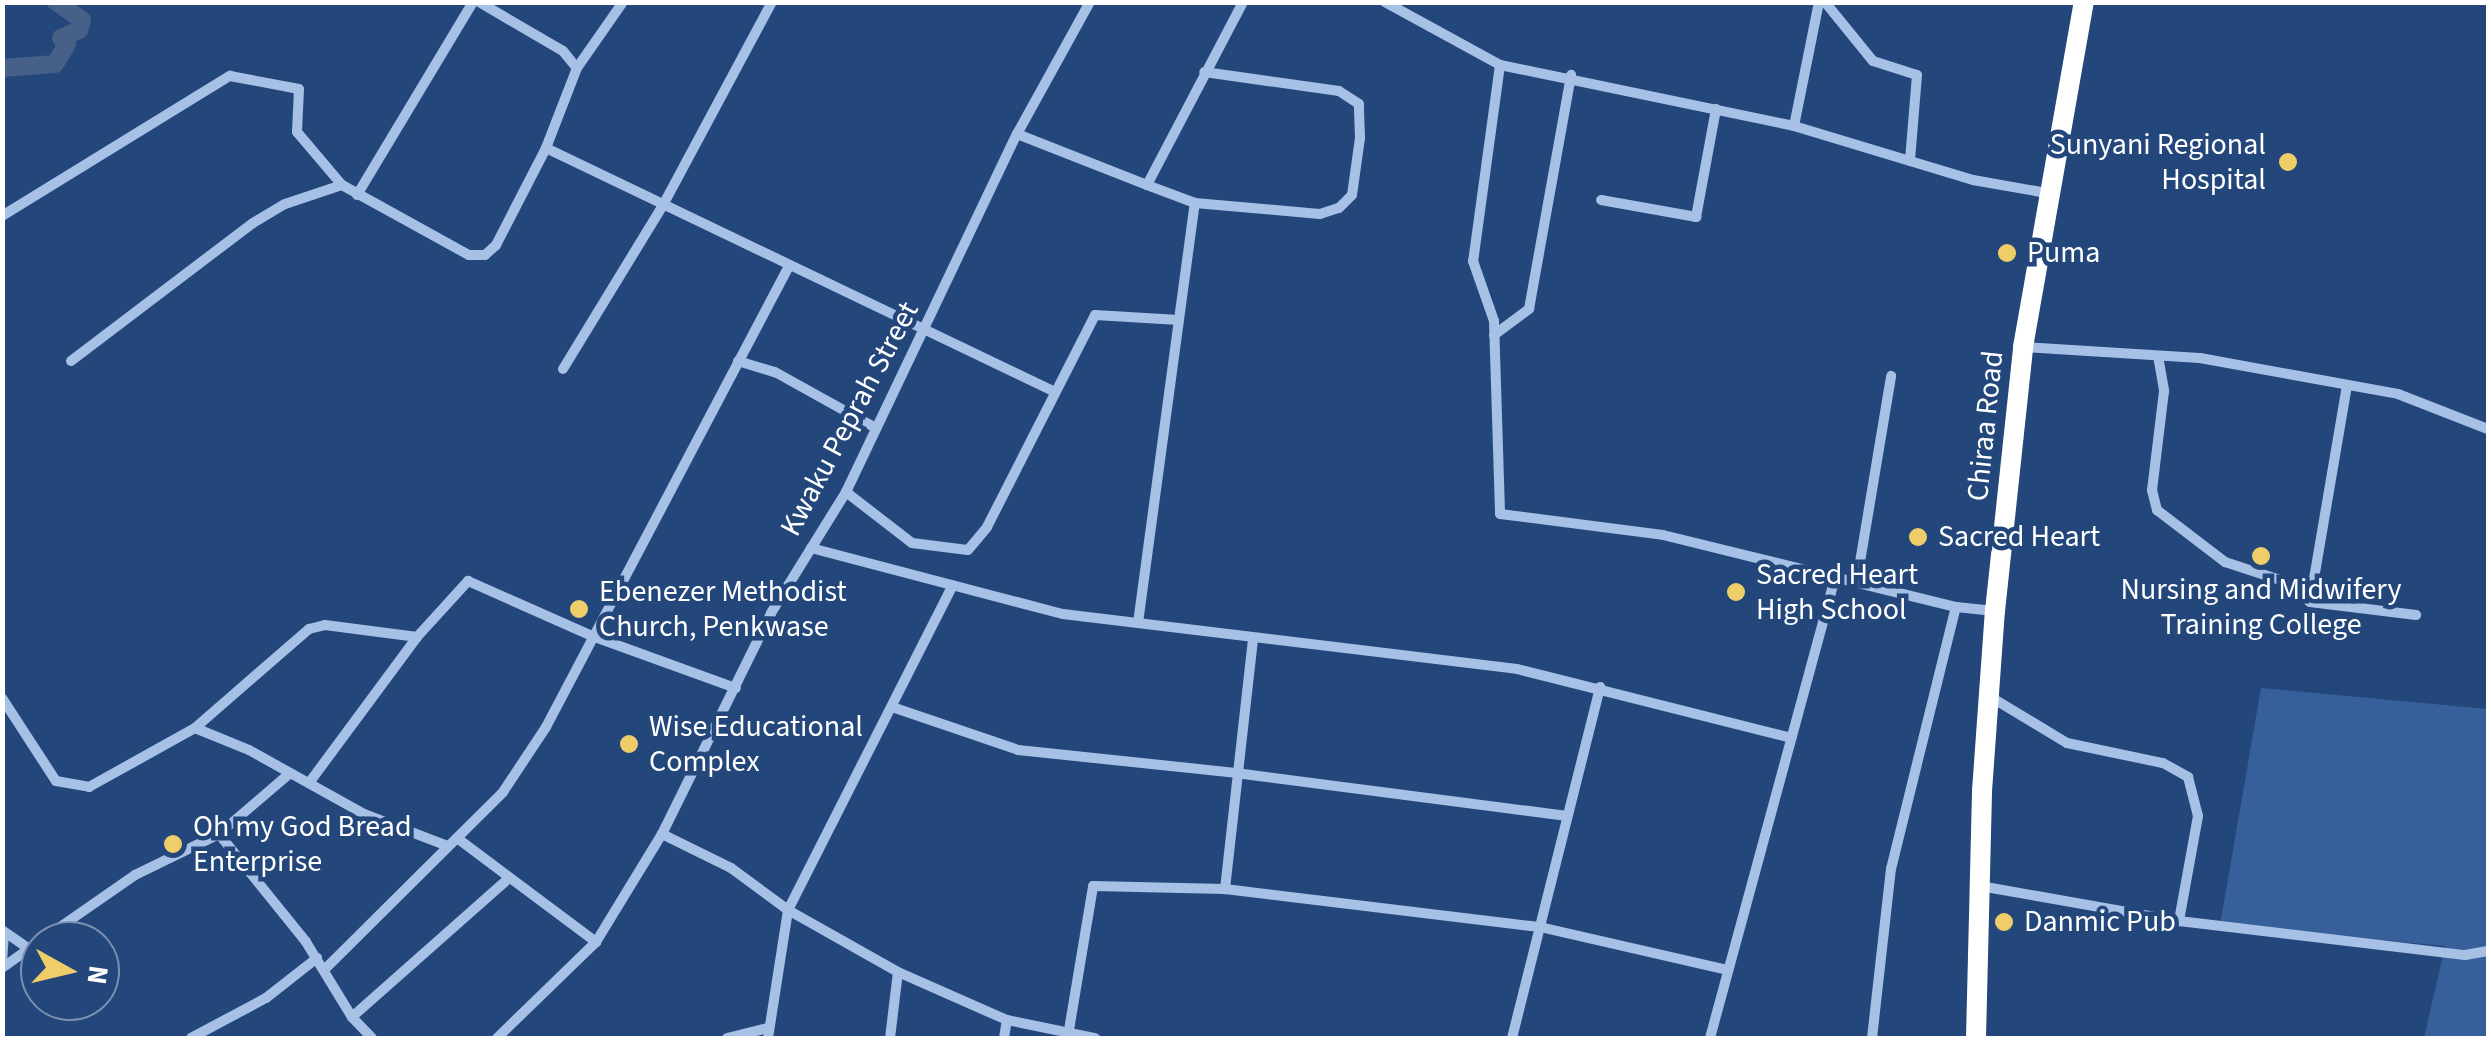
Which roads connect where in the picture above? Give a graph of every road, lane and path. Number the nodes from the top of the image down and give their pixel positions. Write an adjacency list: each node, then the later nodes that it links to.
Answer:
1 (476, 2): 10 (street); 21 (street)
2 (623, 2): 10 (street)
3 (772, 2): 24 (street)
4 (1090, 2): 15 (street, Kwaku Peprah Street)
5 (1243, 2): 11 (street)
6 (1385, 2): 9 (street)
7 (1822, 2): 14 (street); 17 (street)
8 (2084, 2): 20 (highway, Chiraa Road)
9 (1500, 65): 12 (street); 29 (street)
10 (577, 68): 16 (street)
11 (1204, 72): 19 (street); 23 (street)
12 (1570, 75): 13 (street); 29 (street)
13 (1716, 109): 14 (street); 22 (street)
14 (1794, 126): 17 (street)
15 (1018, 134): 19 (street); 28 (street, Kwaku Peprah Street)
16 (546, 148): 21 (street); 24 (street)
17 (1910, 161): 20 (street)
18 (342, 185): 21 (street); 25 (street); 32 (street)
19 (1147, 185): 23 (street)
20 (2047, 193): 30 (highway, Chiraa Road)
21 (356, 196)
22 (1601, 200)
23 (1195, 203): 27 (street)
24 (662, 207): 26 (street); 34 (street)
25 (2, 216)
26 (788, 268): 28 (street); 33 (street)
27 (1179, 320): 37 (street); 49 (street)
28 (927, 330): 37 (street); 38 (street, Kwaku Peprah Street)
29 (1494, 334): 42 (street)
30 (2023, 347): 31 (street); 47 (highway, Chiraa Road)
31 (2158, 356): 36 (street); 45 (street)
32 (71, 361)
33 (738, 361): 38 (street); 50 (street)
34 (564, 370)
35 (1890, 376): 43 (street)
36 (2347, 385): 39 (street); 45 (street)
37 (1055, 392): 40 (street)
38 (876, 428): 40 (street, Kwaku Peprah Street)
39 (2488, 429)
40 (846, 492): 41 (street, Kwaku Peprah Street)
41 (811, 548): 44 (street); 54 (street, Kwaku Peprah Street)
42 (1836, 575): 43 (street); 59 (street)
43 (1858, 580): 46 (street)
44 (953, 585): 49 (street); 57 (street)
45 (2310, 602): 48 (street)
46 (1956, 607): 47 (street); 95 (street)
47 (1995, 611): 55 (highway, Chiraa Road)
48 (2416, 614)
49 (1138, 623): 52 (street)
50 (592, 636): 51 (street); 54 (street); 66 (street)
51 (417, 638): 58 (street); 62 (street)
52 (1254, 639): 53 (street); 60 (street)
53 (1600, 687): 59 (street); 63 (street)
54 (736, 688): 65 (street, Kwaku Peprah Street)
55 (1988, 695): 68 (highway, Chiraa Road); 72 (street)
56 (2, 698): 58 (street)
57 (892, 706): 60 (street); 70 (street)
58 (195, 728): 61 (street)
59 (1791, 738): 80 (street)
60 (1238, 773): 63 (street); 69 (street)
61 (290, 774): 62 (street); 64 (street)
62 (308, 783): 66 (street)
63 (1567, 816): 73 (street)
64 (220, 834): 71 (street); 77 (street)
65 (662, 834): 70 (street); 75 (street, Kwaku Peprah Street)
66 (452, 842): 67 (street); 79 (street)
67 (507, 880): 75 (street); 82 (street)
68 (1980, 886): 72 (street); 96 (highway, Chiraa Road)
69 (1224, 889): 73 (street); 85 (street)
70 (788, 910): 81 (street); 84 (street)
71 (69, 921)
72 (2180, 921): 76 (street)
73 (1540, 927): 80 (street); 93 (street)
74 (3, 931): 78 (street)
75 (596, 942): 88 (street, Kwaku Peprah Street)
76 (2488, 952)
77 (317, 958): 79 (street); 86 (street)
78 (2, 965)
79 (325, 969): 82 (street)
80 (1728, 970): 94 (street)
81 (898, 972): 83 (street); 90 (street)
82 (352, 1017): 87 (street)
83 (1007, 1020): 85 (street); 91 (street)
84 (768, 1033): 89 (street)
85 (1068, 1036): 92 (street)
86 (191, 1038)
87 (372, 1038)
88 (497, 1038)
89 (727, 1038)
90 (890, 1038)
91 (1004, 1038)
92 (1094, 1038)
93 (1512, 1038)
94 (1710, 1038)
95 (1872, 1038)
96 (1976, 1038)

